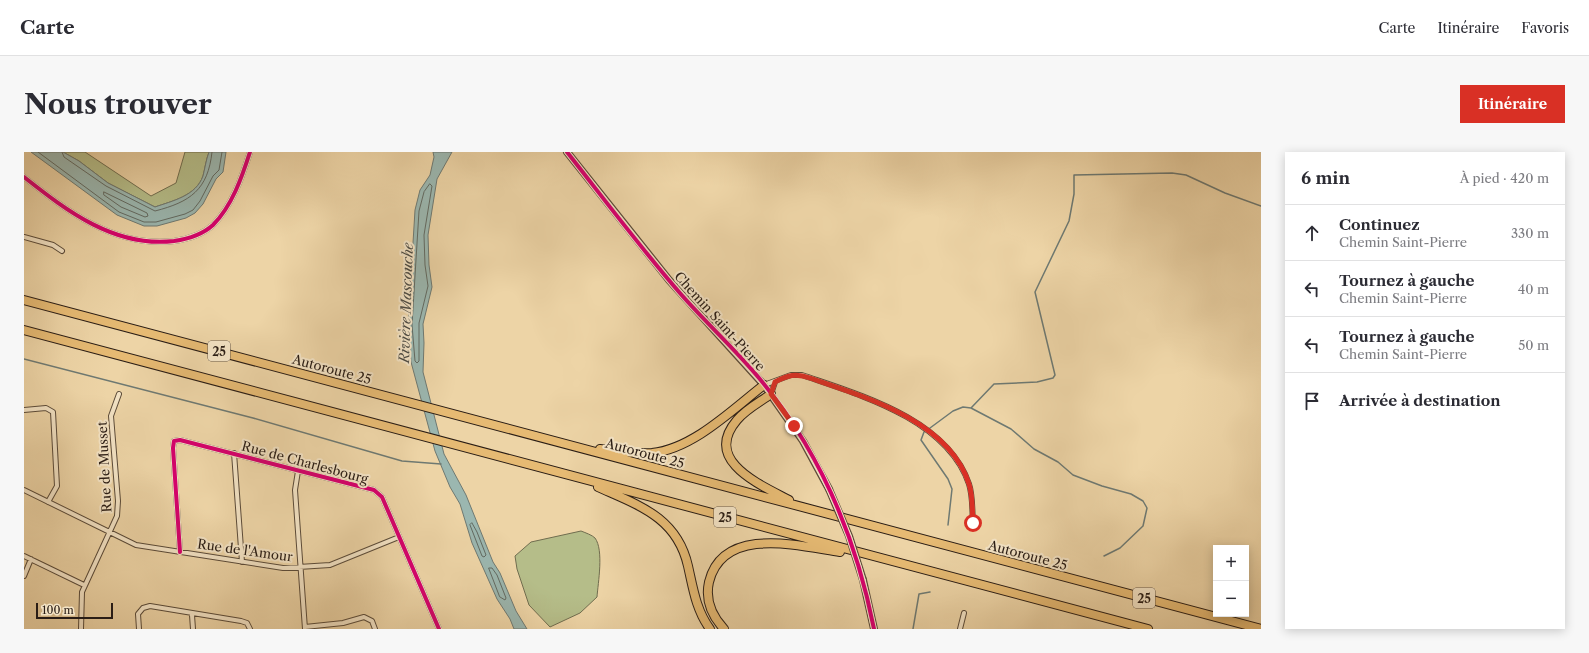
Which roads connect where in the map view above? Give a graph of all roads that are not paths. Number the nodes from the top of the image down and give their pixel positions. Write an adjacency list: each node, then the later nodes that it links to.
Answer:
1 (250, 152): 3 (street)
2 (567, 152): 9 (street, Chemin Saint-Pierre)
3 (24, 177)
4 (24, 237): 5 (street)
5 (62, 251)
6 (24, 300): 13 (highway, Autoroute 25 / 25)
7 (24, 330): 16 (highway, 25)
8 (775, 382): 9 (street, Chemin Saint-Pierre); 11 (street, Chemin Saint-Pierre); 20 (street, Chemin Saint-Pierre)
9 (764, 385): 11 (street, Chemin Saint-Pierre); 13 (highway)
10 (118, 394): 21 (street, Rue de Musset)
11 (771, 394): 19 (highway); 42 (street, Chemin Saint-Pierre, bridge)
12 (24, 410): 18 (street)
13 (568, 444): 19 (highway, Autoroute 25 / 25)
14 (234, 453): 15 (street, Rue de Charlesbourg); 23 (street, Rue de Charlesbourg); 27 (street)
15 (298, 471): 22 (street, Rue de Charlesbourg); 28 (street)
16 (575, 477): 25 (highway, 25); 40 (highway)
17 (24, 490): 18 (street, Rue de l'Amour)
18 (48, 502): 21 (street, Rue de l'Amour)
19 (804, 507): 45 (highway, Autoroute 25 / 25)
20 (973, 523)
21 (110, 533): 23 (street, Rue de l'Amour); 30 (street, Rue de Musset)
22 (399, 537): 28 (street, Rue de l'Amour); 39 (street, Rue de Charlesbourg)
23 (180, 552): 27 (street, Rue de l'Amour)
24 (24, 556): 26 (street)
25 (875, 556): 41 (highway); 44 (highway, 25)
26 (31, 559): 29 (street); 30 (street)
27 (242, 562): 28 (street, Rue de l'Amour)
28 (300, 568): 34 (street)
29 (24, 576)
30 (84, 585): 35 (street, Rue de Musset)
31 (964, 613): 43 (street)
32 (192, 615): 33 (street); 36 (street); 37 (street)
33 (250, 628)
34 (305, 628): 38 (street)
35 (81, 629)
36 (139, 629)
37 (194, 629)
38 (375, 629)
39 (439, 629)
40 (710, 629)
41 (724, 629)
42 (874, 629)
43 (960, 629)
44 (1148, 629)
45 (1261, 629)

